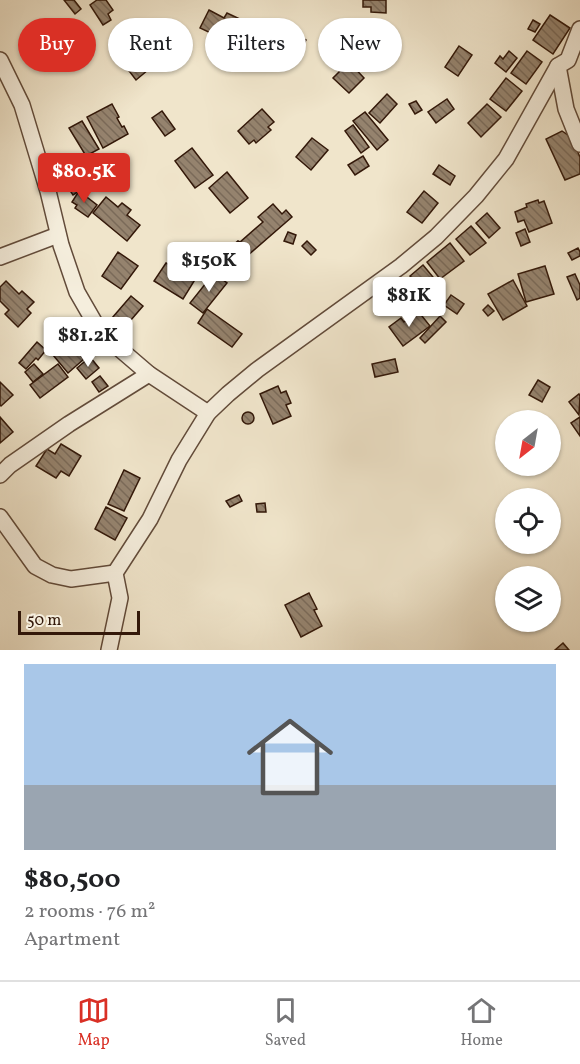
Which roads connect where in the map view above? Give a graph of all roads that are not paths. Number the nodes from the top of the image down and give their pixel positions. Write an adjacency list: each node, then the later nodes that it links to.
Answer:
1 (580, 29): 3 (street)
2 (0, 60): 5 (street)
3 (558, 66): 4 (street); 8 (street)
4 (580, 144)
5 (58, 235): 6 (street); 7 (street)
6 (0, 257)
7 (149, 374): 8 (street); 9 (street)
8 (208, 413): 11 (street)
9 (0, 475)
10 (0, 517): 11 (street)
11 (115, 573): 12 (street)
12 (109, 650)

